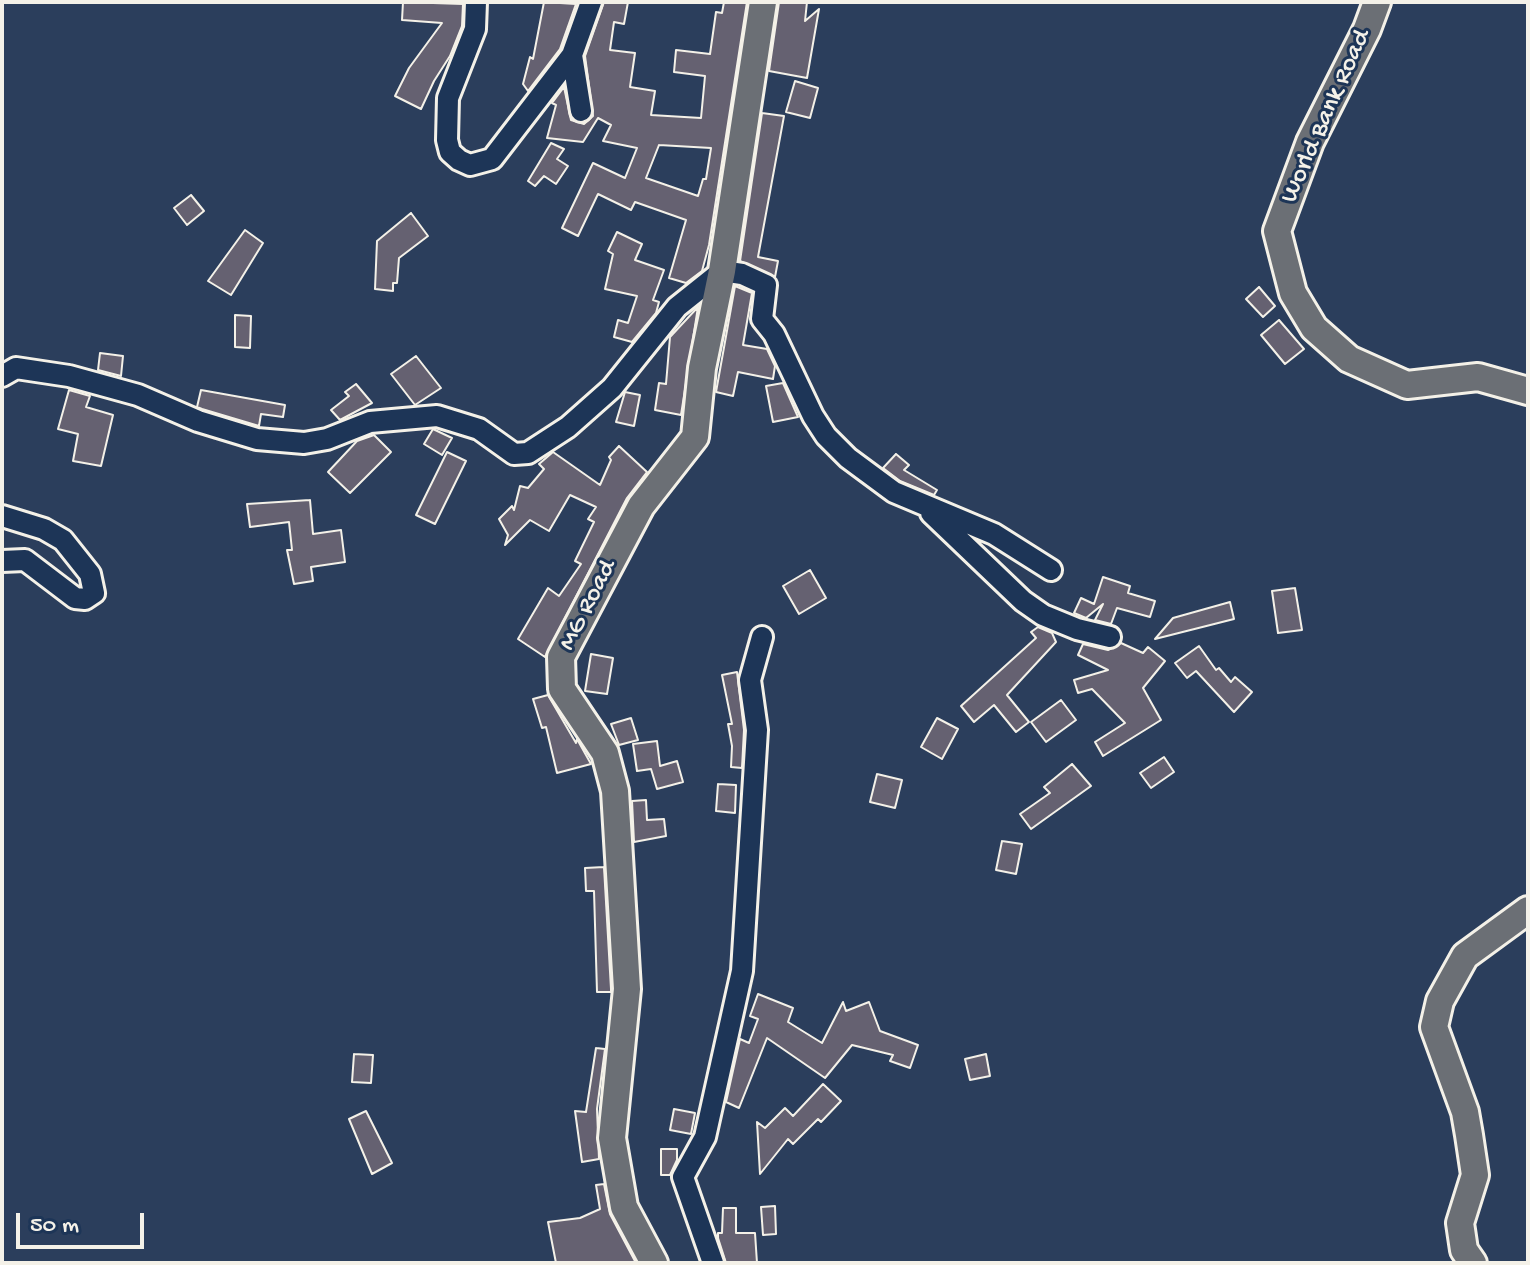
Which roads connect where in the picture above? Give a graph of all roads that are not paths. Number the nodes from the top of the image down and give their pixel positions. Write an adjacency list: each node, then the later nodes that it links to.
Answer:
1 (476, 2): 5 (street)
2 (591, 2): 5 (street)
3 (763, 2): 7 (main road, MG Road)
4 (1377, 2): 9 (main road, World Bank Road)
5 (572, 55): 6 (street)
6 (581, 111)
7 (722, 271): 8 (street); 10 (street); 17 (main road, MG Road)
8 (2, 376)
9 (1528, 391)
10 (925, 507): 13 (street); 15 (street)
11 (2, 516): 12 (street)
12 (2, 561)
13 (1051, 570)
14 (762, 637): 18 (street)
15 (1110, 637)
16 (1528, 910): 19 (main road)
17 (654, 1263)
18 (713, 1263)
19 (1473, 1263)

